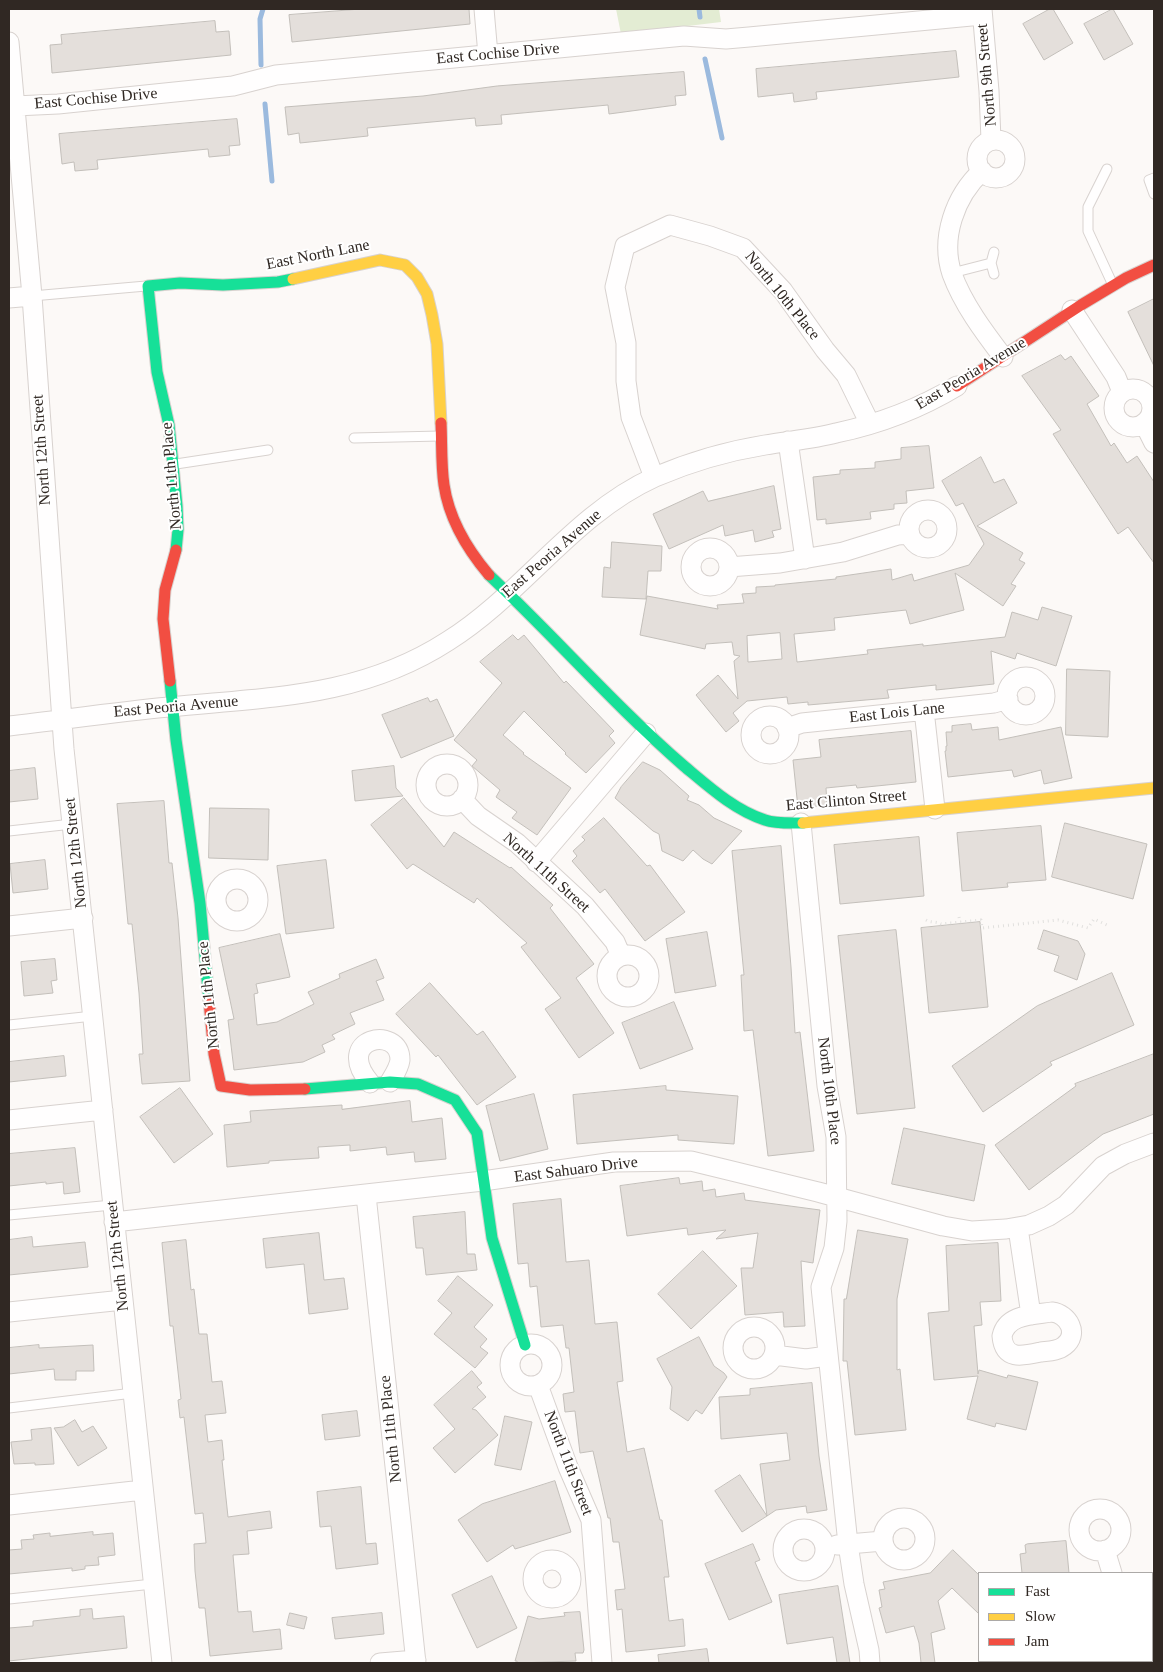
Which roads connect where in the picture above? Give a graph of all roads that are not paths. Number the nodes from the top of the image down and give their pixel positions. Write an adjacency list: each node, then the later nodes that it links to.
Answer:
1 (484, 9): 4 (street)
2 (982, 12): 4 (street, East Cochise Drive); 6 (street, North 9th Street)
3 (9, 42): 5 (street, North 12th Street)
4 (488, 55): 5 (street, East Cochise Drive)
5 (15, 106): 18 (street, North 12th Street)
6 (992, 140): 8 (street, North 9th Street); 8 (street, North 9th Street)
7 (1107, 169): 17 (lane)
8 (982, 172): 14 (street)
9 (1154, 178): 10 (lane)
10 (1154, 194)
11 (994, 252): 12 (lane)
12 (991, 263): 14 (lane); 15 (lane)
13 (1154, 265): 17 (street, East Peoria Avenue)
14 (952, 273): 21 (street)
15 (994, 274)
16 (148, 286): 18 (lane, East North Lane); 26 (street, East North Lane); 31 (street, North 11th Place)
17 (1113, 286): 20 (street, East Peoria Avenue)
18 (32, 296): 19 (street); 40 (street, North 12th Street)
19 (9, 298)
20 (1072, 310): 21 (street, East Peoria Avenue); 23 (street)
21 (1003, 357): 22 (street, East Peoria Avenue)
22 (963, 382): 25 (street, East Peoria Avenue)
23 (1122, 392): 24 (street); 24 (street)
24 (1144, 423): 29 (street)
25 (870, 424): 28 (street, East Peoria Avenue); 32 (street, North 10th Place)
26 (440, 436): 27 (lane); 36 (street, East North Lane)
27 (354, 438)
28 (788, 441): 32 (street, East Peoria Avenue); 34 (street)
29 (1154, 443)
30 (268, 450): 31 (lane)
31 (173, 464): 38 (street, North 11th Place)
32 (654, 478): 36 (street, East Peoria Avenue)
33 (909, 534): 34 (street)
34 (805, 559): 35 (street)
35 (729, 567)
36 (508, 593): 38 (street, East Peoria Avenue); 43 (street, East Clinton Street)
37 (1008, 699): 39 (street, East Lois Lane)
38 (172, 706): 40 (street, East Peoria Avenue); 57 (street, North 11th Place)
39 (924, 710): 42 (street, East Lois Lane); 46 (street)
40 (62, 719): 41 (street, East Peoria Avenue); 48 (street, North 12th Street)
41 (9, 726)
42 (787, 728)
43 (646, 733): 47 (street, East Clinton Street); 50 (street)
44 (1154, 788): 46 (street, East Clinton Street)
45 (462, 799): 50 (street, North 11th Street)
46 (935, 809): 47 (street, East Clinton Street)
47 (801, 823): 63 (street, North 10th Place)
48 (72, 824): 49 (lane); 51 (street, North 12th Street)
49 (9, 831)
50 (536, 862): 53 (street, North 11th Street)
51 (83, 918): 52 (street); 54 (street, North 12th Street)
52 (9, 926)
53 (621, 956)
54 (93, 1016): 55 (lane); 58 (street, North 12th Street)
55 (9, 1025)
56 (390, 1082): 57 (street); 57 (street); 61 (street)
57 (370, 1083)
58 (103, 1110): 59 (street); 64 (street, North 12th Street)
59 (9, 1120)
60 (1154, 1143): 66 (street, East Sahuaro Drive)
61 (483, 1181): 62 (street, East Sahuaro Drive); 63 (street, East Sahuaro Drive); 70 (street)
62 (366, 1195): 64 (street, East Sahuaro Drive); 87 (street, North 11th Place)
63 (836, 1198): 66 (street, East Sahuaro Drive); 72 (street, North 10th Place)
64 (113, 1213): 65 (lane); 67 (street, North 12th Street)
65 (9, 1215)
66 (1018, 1228): 69 (street)
67 (123, 1300): 68 (street); 74 (street, North 12th Street)
68 (9, 1312)
69 (1031, 1315)
70 (525, 1346): 73 (street); 73 (street)
71 (774, 1355): 72 (street)
72 (827, 1356): 79 (street, North 10th Place)
73 (538, 1385): 82 (street, North 11th Street)
74 (133, 1393): 75 (lane); 76 (street, North 12th Street)
75 (9, 1408)
76 (143, 1490): 77 (street); 85 (street, North 12th Street)
77 (9, 1505)
78 (883, 1541): 79 (street)
79 (848, 1544): 80 (street); 91 (street, North 10th Place)
80 (825, 1547)
81 (1105, 1550): 83 (street)
82 (596, 1572): 84 (street); 90 (street, North 11th Street)
83 (1112, 1572)
84 (570, 1576)
85 (154, 1584): 86 (lane); 88 (street, North 12th Street)
86 (9, 1599)
87 (416, 1661): 89 (street)
88 (162, 1663)
89 (380, 1663)
90 (602, 1663)
91 (870, 1663)

